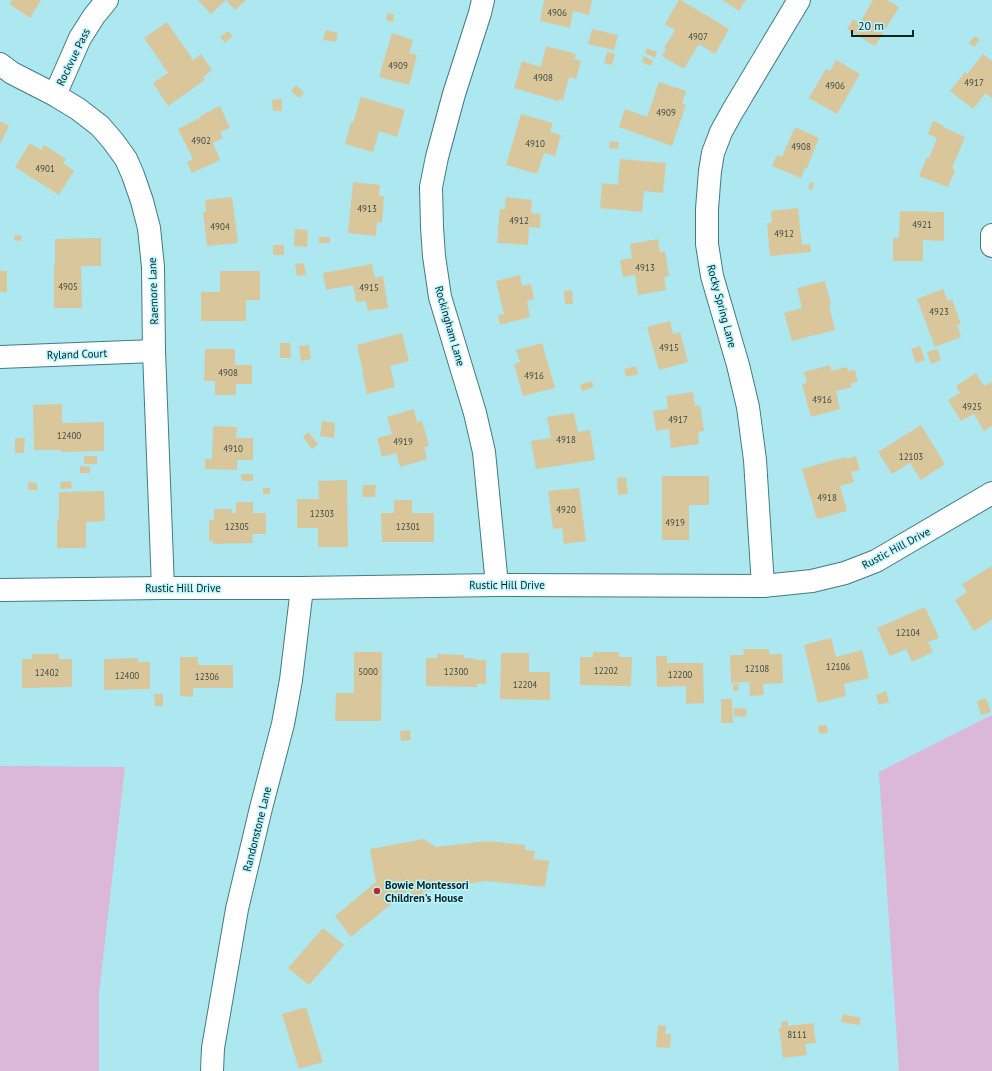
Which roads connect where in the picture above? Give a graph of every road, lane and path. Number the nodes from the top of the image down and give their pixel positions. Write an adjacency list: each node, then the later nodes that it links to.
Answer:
1 (107, 0): 5 (street, Rockvue Pass)
2 (483, 0): 11 (street, Rockingham Lane)
3 (799, 0): 12 (street, Rocky Spring Lane)
4 (0, 64): 5 (street, Raemore Lane)
5 (55, 95): 8 (street, Raemore Lane)
6 (992, 235): 7 (street)
7 (992, 246)
8 (154, 351): 9 (street, Ryland Court); 13 (street, Raemore Lane)
9 (0, 357)
10 (992, 493): 12 (street, Rustic Hill Drive)
11 (497, 585): 12 (street, Rustic Hill Drive); 14 (street, Rustic Hill Drive)
12 (763, 586)
13 (163, 588): 14 (street, Rustic Hill Drive); 15 (street, Rustic Hill Drive)
14 (302, 588): 16 (street, Randonstone Lane)
15 (0, 590)
16 (212, 1071)

